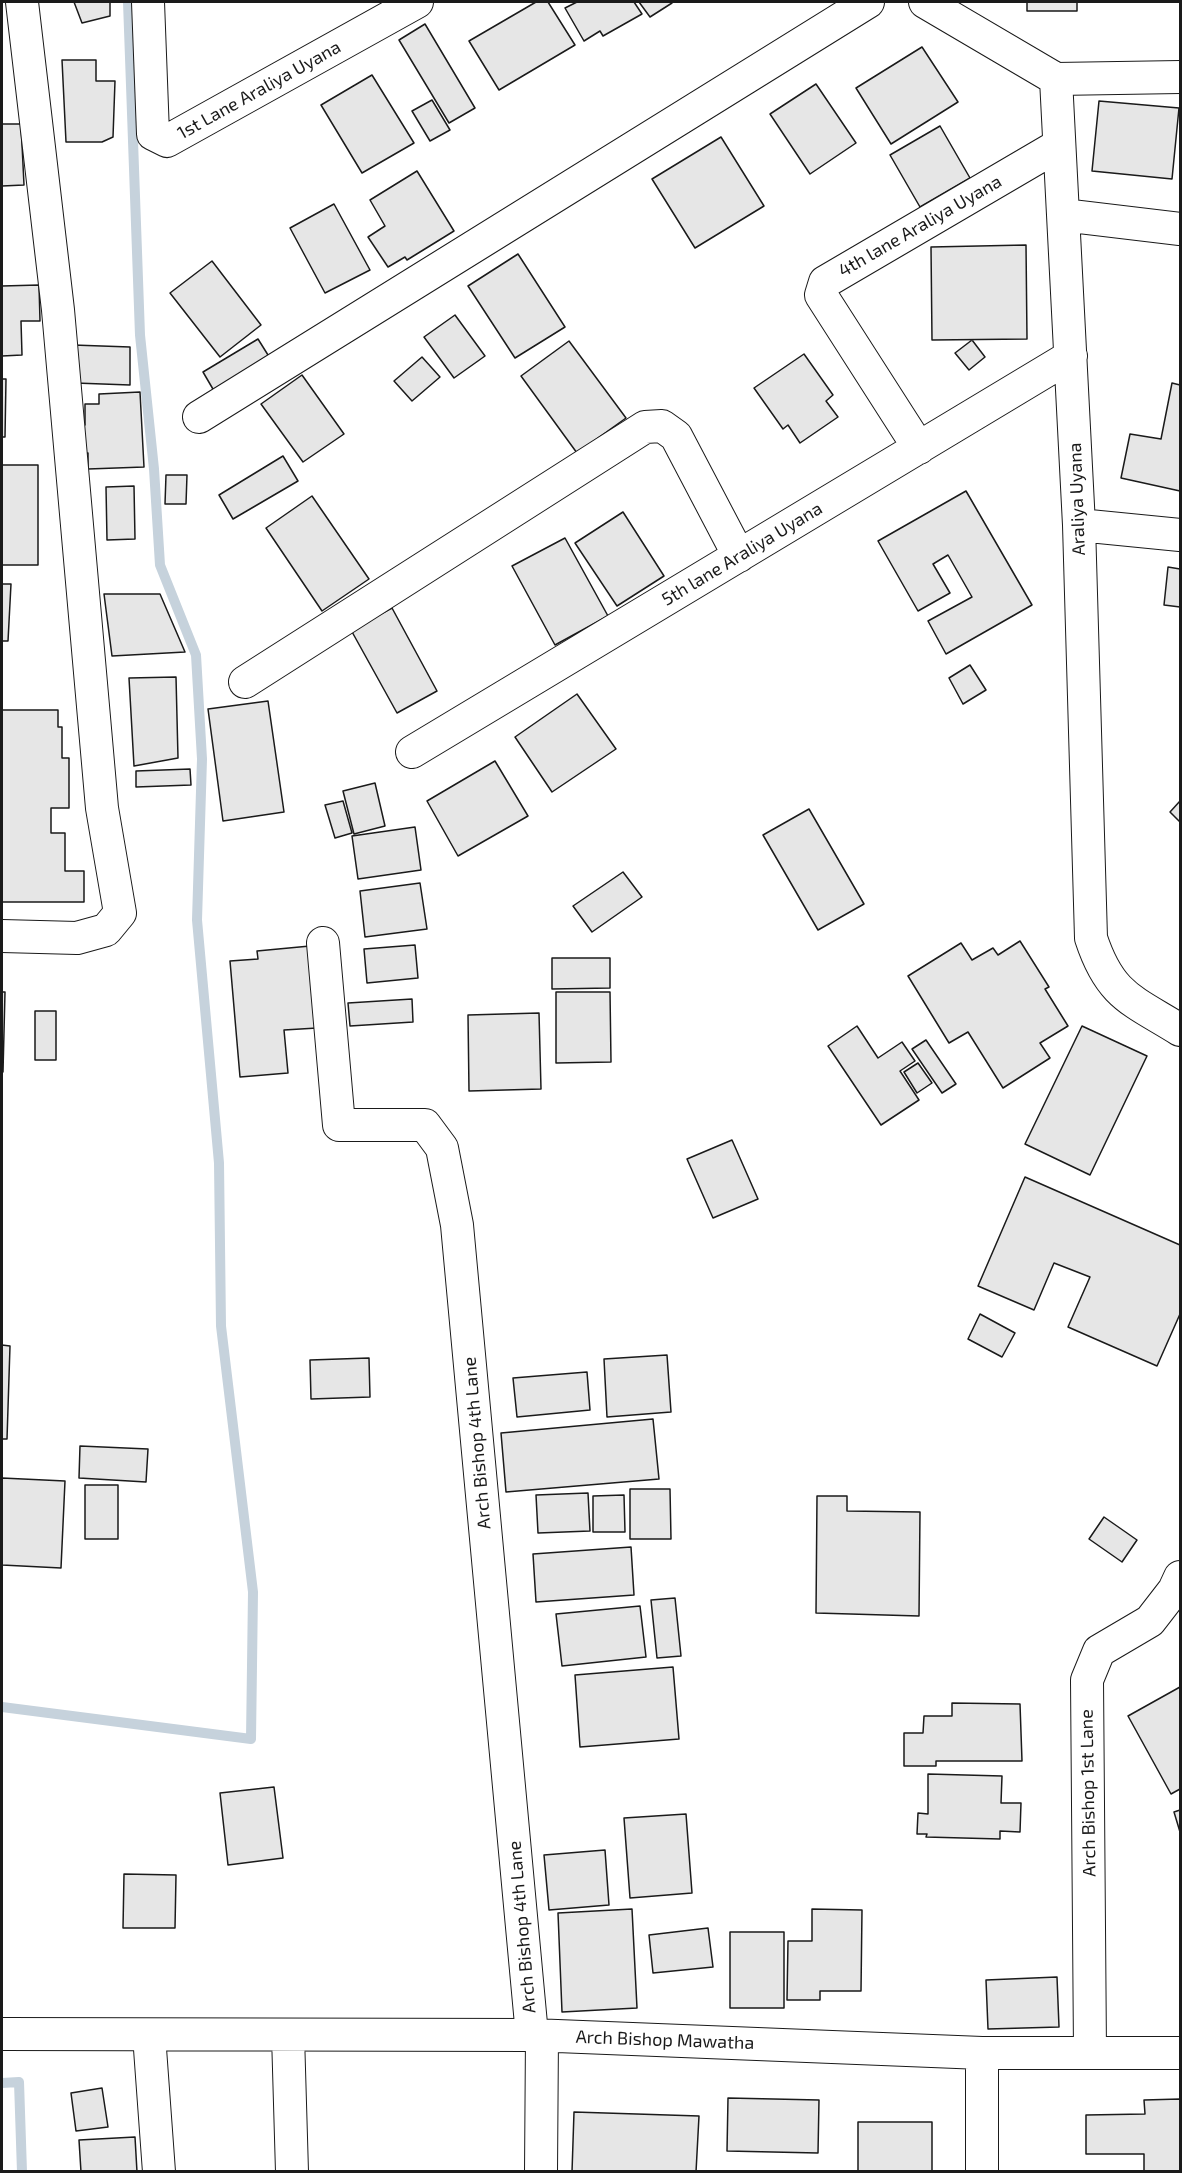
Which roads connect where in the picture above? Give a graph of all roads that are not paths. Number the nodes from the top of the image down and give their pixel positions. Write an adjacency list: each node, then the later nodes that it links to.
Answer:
1 (22, 2): 19 (street)
2 (148, 2): 3 (street, 1st Lane Araliya Uyana)
3 (417, 2)
4 (868, 2): 12 (street)
5 (925, 2): 7 (street)
6 (1180, 77): 7 (street)
7 (1056, 79): 8 (street, Araliya Uyana)
8 (1059, 145): 9 (street, Araliya Uyana); 13 (street, 4th lane Araliya Uyana)
9 (1063, 215): 10 (street); 11 (street, Araliya Uyana)
10 (1180, 229)
11 (1071, 356): 13 (street, 5th lane Araliya Uyana); 14 (street, Araliya Uyana)
12 (199, 417)
13 (919, 448): 16 (street, 5th lane Araliya Uyana)
14 (1079, 525): 15 (street); 21 (street, Araliya Uyana)
15 (1180, 536)
16 (739, 556): 17 (street); 18 (street, 5th lane Araliya Uyana)
17 (245, 682)
18 (412, 752)
19 (2, 936)
20 (323, 943): 25 (street, Arch Bishop 4th Lane)
21 (1180, 1030)
22 (1180, 1577): 27 (street, Arch Bishop 1st Lane)
23 (2, 2034): 26 (street, Arch Bishop Mawatha)
24 (288, 2035): 25 (street, Arch Bishop Mawatha); 26 (street, Arch Bishop Mawatha); 31 (street)
25 (537, 2035): 28 (street, Arch Bishop Mawatha); 32 (street)
26 (149, 2036): 30 (street)
27 (1090, 2051): 28 (street, Arch Bishop Mawatha); 29 (street, Arch Bishop Mawatha)
28 (982, 2053): 33 (street)
29 (1180, 2053)
30 (159, 2172)
31 (292, 2172)
32 (542, 2172)
33 (982, 2172)

